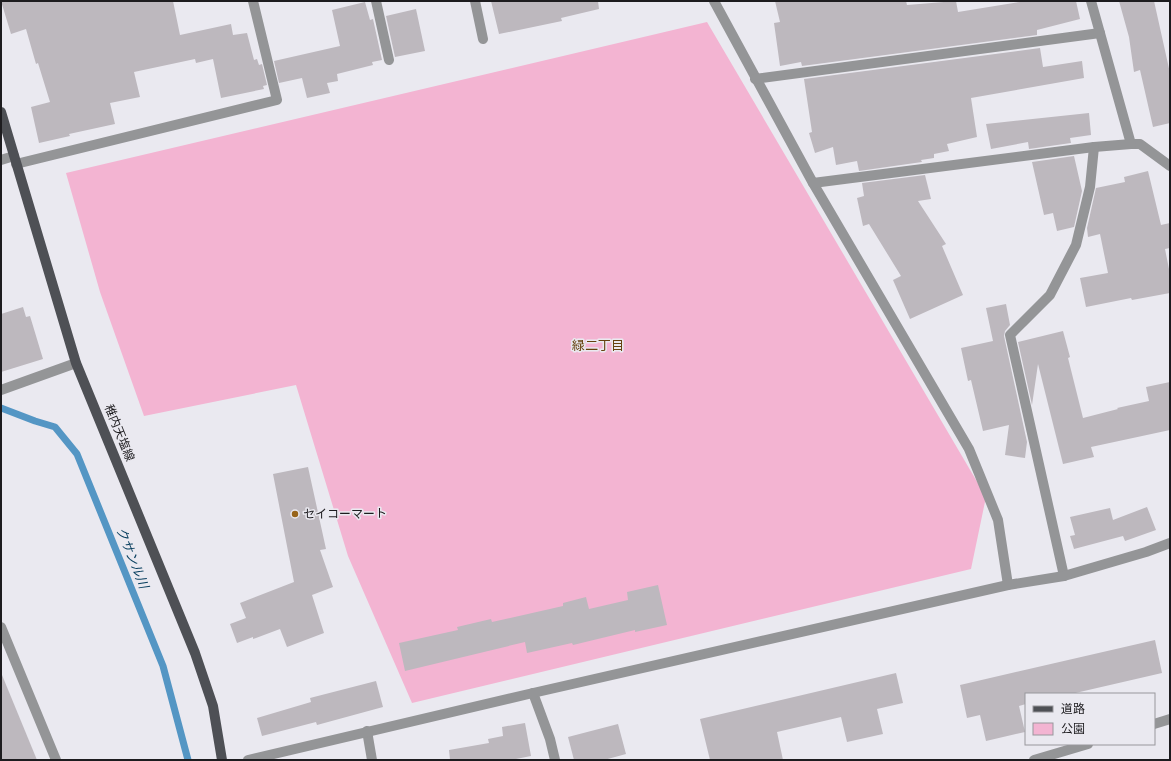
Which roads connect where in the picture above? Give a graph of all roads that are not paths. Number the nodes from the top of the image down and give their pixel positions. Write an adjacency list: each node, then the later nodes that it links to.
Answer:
1 (253, 1): 14 (street)
2 (376, 1): 8 (street)
3 (475, 1): 7 (street)
4 (714, 1): 9 (street)
5 (1091, 1): 6 (street)
6 (1100, 33): 9 (street); 11 (street)
7 (483, 39)
8 (389, 60)
9 (755, 79): 16 (street)
10 (1, 112): 14 (main road, 稚内天塩線)
11 (1131, 144): 12 (street); 15 (street)
12 (1094, 147): 16 (street); 20 (street)
13 (1, 160): 14 (street)
14 (15, 160): 17 (main road, 稚内天塩線)
15 (1170, 166)
16 (813, 182): 21 (street)
17 (76, 363): 18 (street); 29 (main road, 稚内天塩線)
18 (1, 390)
19 (1170, 543): 20 (street)
20 (1064, 576): 21 (street)
21 (1008, 585): 23 (street)
22 (1, 627): 28 (street)
23 (533, 693): 26 (street); 32 (street)
24 (1170, 719): 25 (street)
25 (1155, 724)
26 (367, 731): 30 (street); 31 (street)
27 (1085, 745): 33 (street)
28 (56, 760)
29 (222, 760)
30 (248, 760)
31 (372, 760)
32 (555, 760)
33 (1034, 760)

